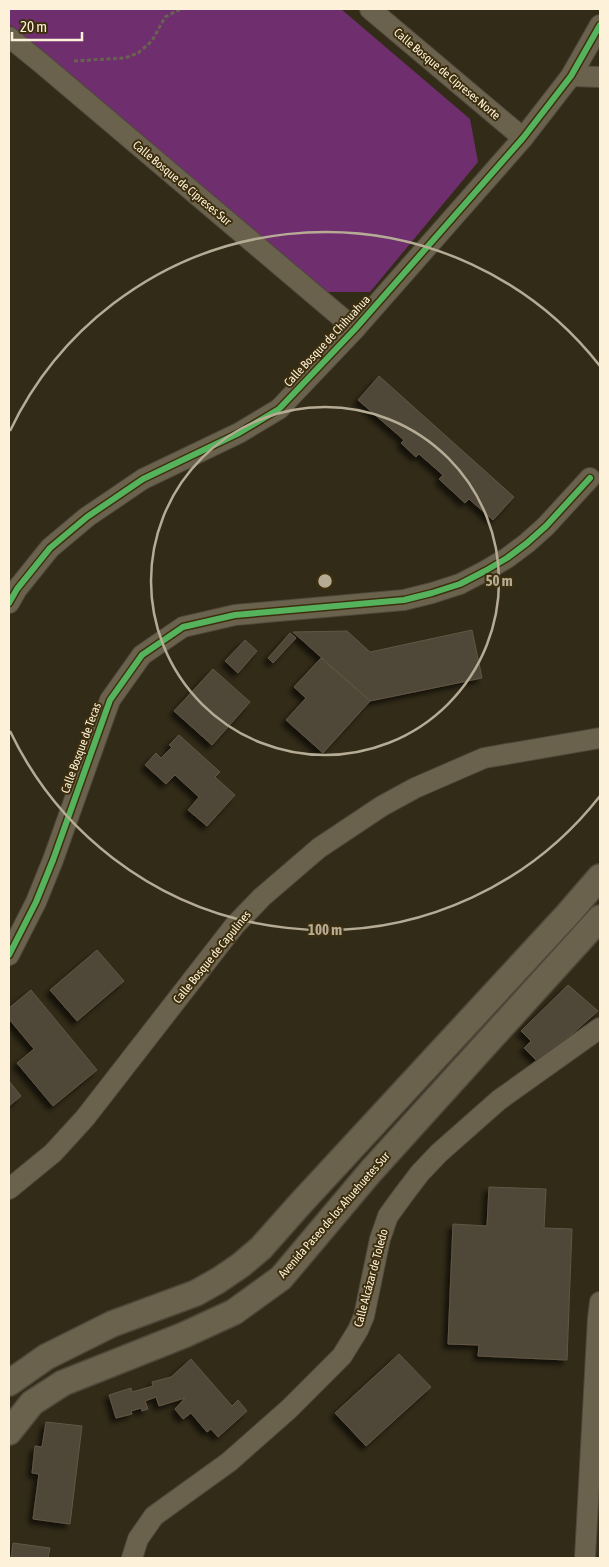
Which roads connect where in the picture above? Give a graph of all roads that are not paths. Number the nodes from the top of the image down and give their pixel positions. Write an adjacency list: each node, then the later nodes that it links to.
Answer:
1 (370, 9): 7 (street, Calle Bosque de Cipreses Norte)
2 (600, 25): 4 (street, Calle Bosque de Chihuahua)
3 (9, 37): 8 (street, Calle Bosque de Cipreses Sur)
4 (595, 46): 5 (street, Calle Bosque de Chihuahua)
5 (571, 76): 6 (street); 7 (street, Calle Bosque de Chihuahua)
6 (600, 77)
7 (523, 138): 8 (street, Calle Bosque de Chihuahua)
8 (355, 329): 10 (street, Calle Bosque de Chihuahua)
9 (590, 478): 14 (street, Calle Bosque de Tecas)
10 (9, 603)
11 (600, 738): 18 (street, Calle Bosque de Capulines)
12 (600, 877): 16 (street)
13 (600, 918): 17 (street, Avenida Paseo de los Ahuehuetes Sur)
14 (9, 955)
15 (600, 1028): 22 (street, Calle Alcázar de Toledo)
16 (348, 1153): 17 (street); 20 (street)
17 (370, 1171): 21 (street, Avenida Paseo de los Ahuehuetes Sur)
18 (9, 1189)
19 (600, 1302): 23 (street)
20 (9, 1383)
21 (9, 1432)
22 (132, 1558)
23 (585, 1558)

